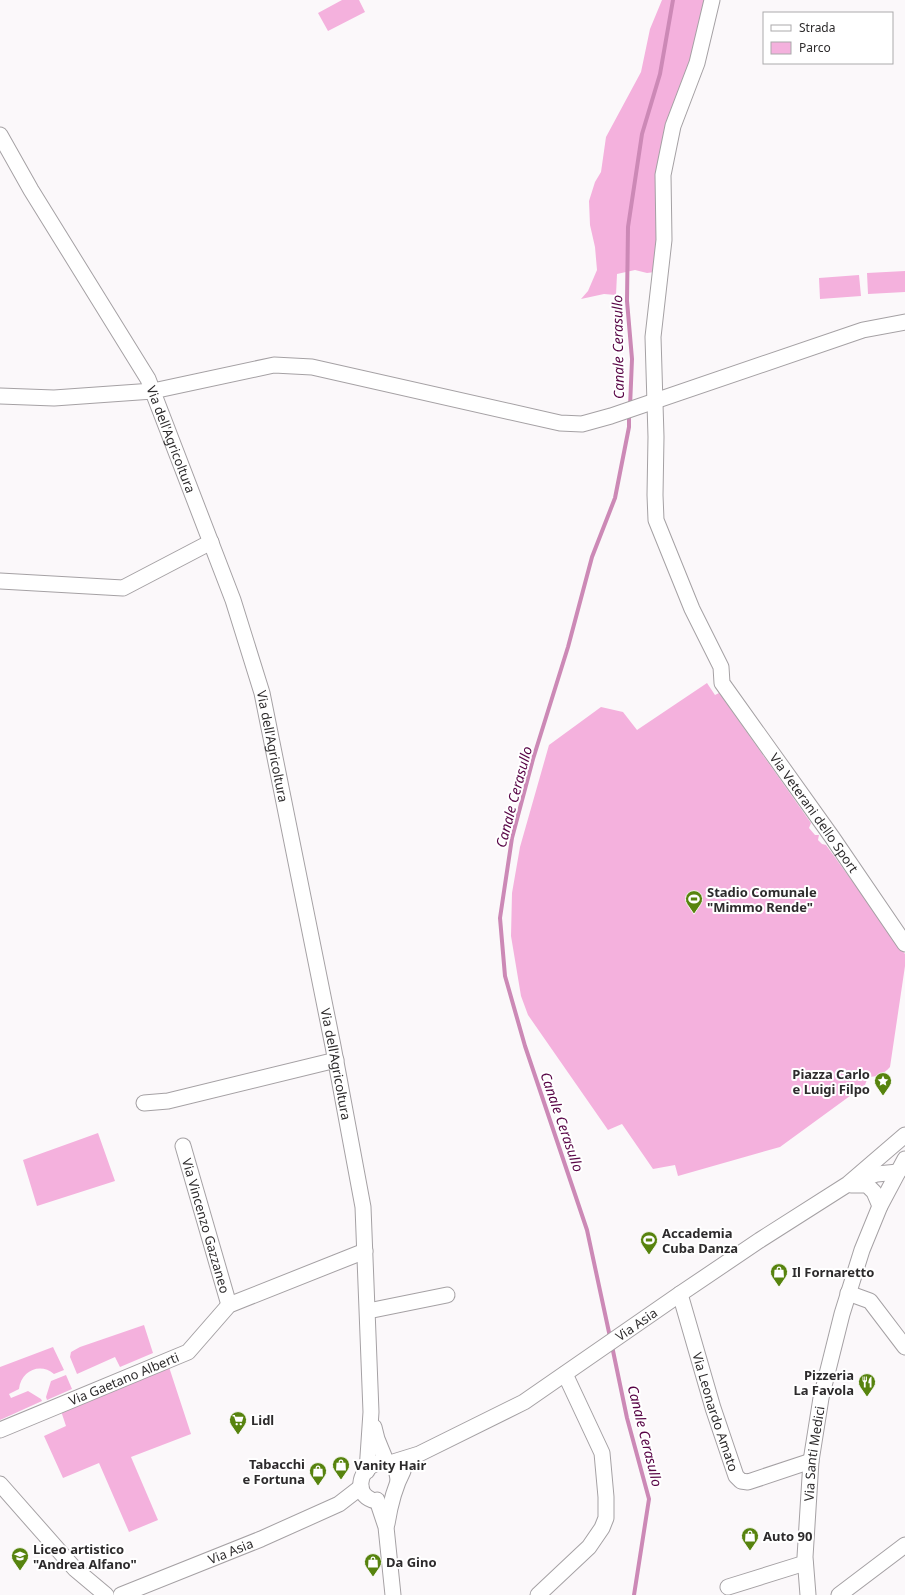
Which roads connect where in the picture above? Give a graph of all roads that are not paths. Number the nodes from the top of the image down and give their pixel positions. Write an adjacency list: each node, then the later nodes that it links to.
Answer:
1 (712, 0): 6 (street)
2 (0, 135): 4 (street, Via dell'Agricoltura)
3 (905, 322): 6 (street)
4 (153, 391): 5 (street); 6 (street); 7 (street, Via dell'Agricoltura)
5 (0, 396)
6 (655, 401): 9 (street, Via Veterani dello Sport)
7 (211, 542): 8 (street); 10 (street, Via dell'Agricoltura)
8 (0, 581)
9 (905, 944)
10 (336, 1060): 11 (street); 19 (street, Via dell'Agricoltura)
11 (144, 1103)
12 (905, 1135): 14 (street, Via Asia)
13 (183, 1146): 23 (street, Via Vincenzo Gazzaneo)
14 (877, 1158): 16 (street); 17 (street, Via Asia)
15 (905, 1159): 16 (street, Via Santi Medici)
16 (898, 1172): 17 (street, Via Asia); 18 (street, Via Santi Medici)
17 (848, 1184): 18 (street); 21 (street, Via Asia)
18 (880, 1206): 20 (street, Via Santi Medici)
19 (365, 1251): 23 (street, Via Gaetano Alberti); 24 (street, Via dell'Agricoltura)
20 (848, 1293): 25 (street); 30 (street, Via Santi Medici)
21 (680, 1294): 26 (street, Via Asia); 30 (street, Via Leonardo Amato)
22 (447, 1295): 24 (street)
23 (229, 1305): 28 (street, Via Gaetano Alberti)
24 (368, 1311): 27 (street, Via dell'Agricoltura)
25 (905, 1347)
26 (565, 1374): 29 (street, Via Asia); 45 (street)
27 (371, 1412): 31 (street, Via dell'Agricoltura); 32 (street, Via dell'Agricoltura)
28 (0, 1430)
29 (419, 1454): 31 (street, Via Asia); 34 (street, Via Asia)
30 (811, 1461): 40 (street, Via Santi Medici)
31 (388, 1462): 32 (street); 34 (street)
32 (367, 1471): 35 (street)
33 (0, 1484): 42 (street)
34 (397, 1485): 36 (street); 38 (street)
35 (360, 1487): 36 (street); 37 (street, Via Asia)
36 (375, 1500): 37 (street, Via Asia); 38 (street)
37 (339, 1504): 43 (street, Via Asia)
38 (386, 1527): 44 (street)
39 (905, 1545): 47 (street)
40 (805, 1563): 41 (street); 46 (street, Via Santi Medici)
41 (728, 1587)
42 (106, 1595)
43 (122, 1595)
44 (393, 1595)
45 (538, 1595)
46 (808, 1595)
47 (839, 1595)

